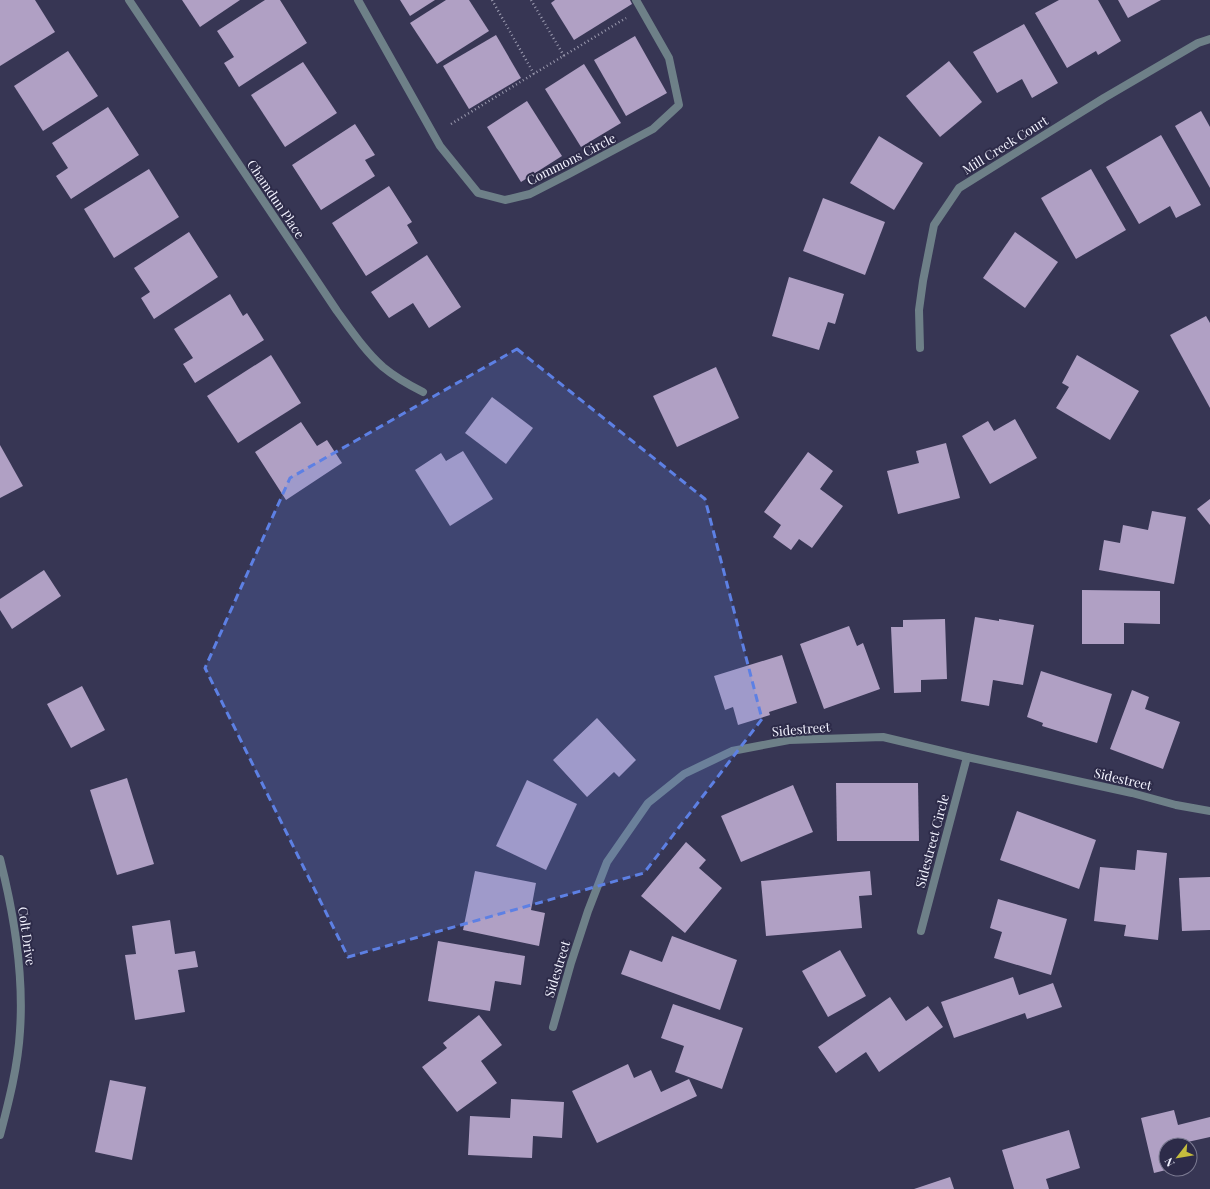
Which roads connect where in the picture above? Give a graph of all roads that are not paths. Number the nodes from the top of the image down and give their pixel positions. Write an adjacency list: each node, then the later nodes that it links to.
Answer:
1 (129, 0): 6 (street, Chamdun Place)
2 (358, 0): 3 (street, Commons Circle)
3 (636, 0)
4 (1210, 39): 5 (street, Mill Creek Court)
5 (920, 348)
6 (423, 392)
7 (967, 757): 8 (street, Sidestreet); 10 (street, Sidestreet Circle); 11 (street, Sidestreet)
8 (1210, 811)
9 (0, 858): 12 (street, Colt Drive)
10 (921, 931)
11 (553, 1027)
12 (0, 1135)

